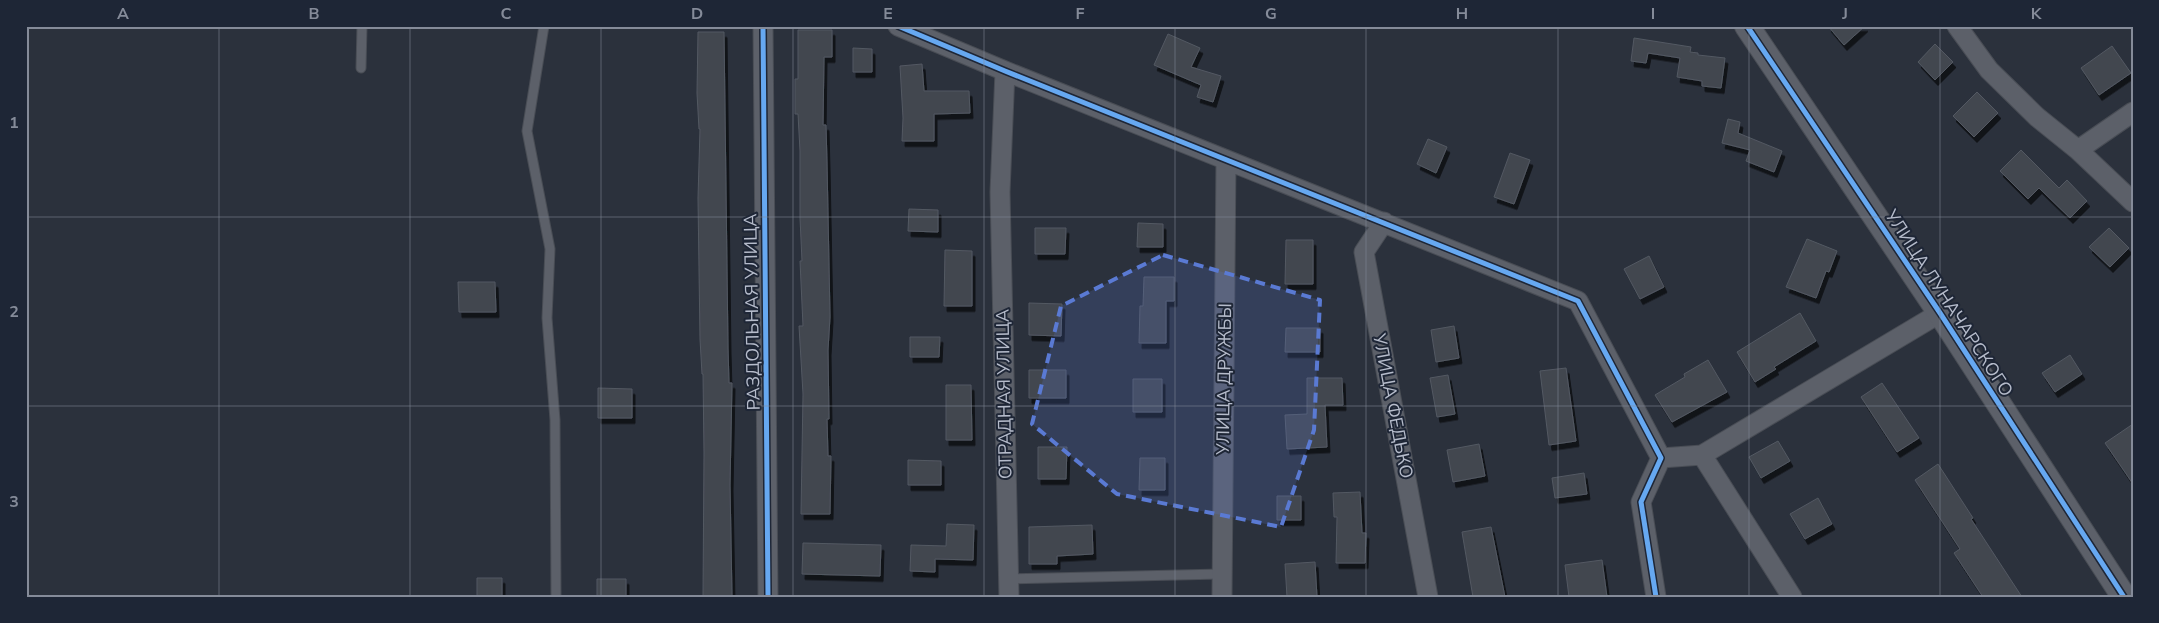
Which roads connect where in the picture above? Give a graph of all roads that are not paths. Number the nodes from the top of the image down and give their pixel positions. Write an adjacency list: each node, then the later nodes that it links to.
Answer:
1 (362, 26): 7 (lane)
2 (544, 26): 19 (lane)
3 (763, 26): 20 (street, РАЗДОЛЬНАЯ УЛИЦА)
4 (898, 26): 8 (street)
5 (1748, 26): 14 (street, УЛИЦА ЛУНАЧАРСКОГО)
6 (1957, 26): 10 (street)
7 (361, 68)
8 (1005, 71): 11 (street); 18 (street, ОТРАДНАЯ УЛИЦА)
9 (2133, 112): 10 (street)
10 (2078, 150): 12 (street)
11 (1226, 160): 13 (street); 17 (street, УЛИЦА ДРУЖБЫ)
12 (2133, 202)
13 (1384, 222): 16 (street); 22 (street, УЛИЦА ФЕДЬКО)
14 (1940, 313): 15 (street); 25 (street, УЛИЦА ЛУНАЧАРСКОГО)
15 (1702, 456): 16 (street); 24 (street)
16 (1662, 458): 23 (street)
17 (1221, 574): 18 (lane); 21 (street, УЛИЦА ДРУЖБЫ)
18 (1009, 588)
19 (556, 597)
20 (768, 597)
21 (1222, 597)
22 (1428, 597)
23 (1656, 597)
24 (1792, 597)
25 (2124, 597)

